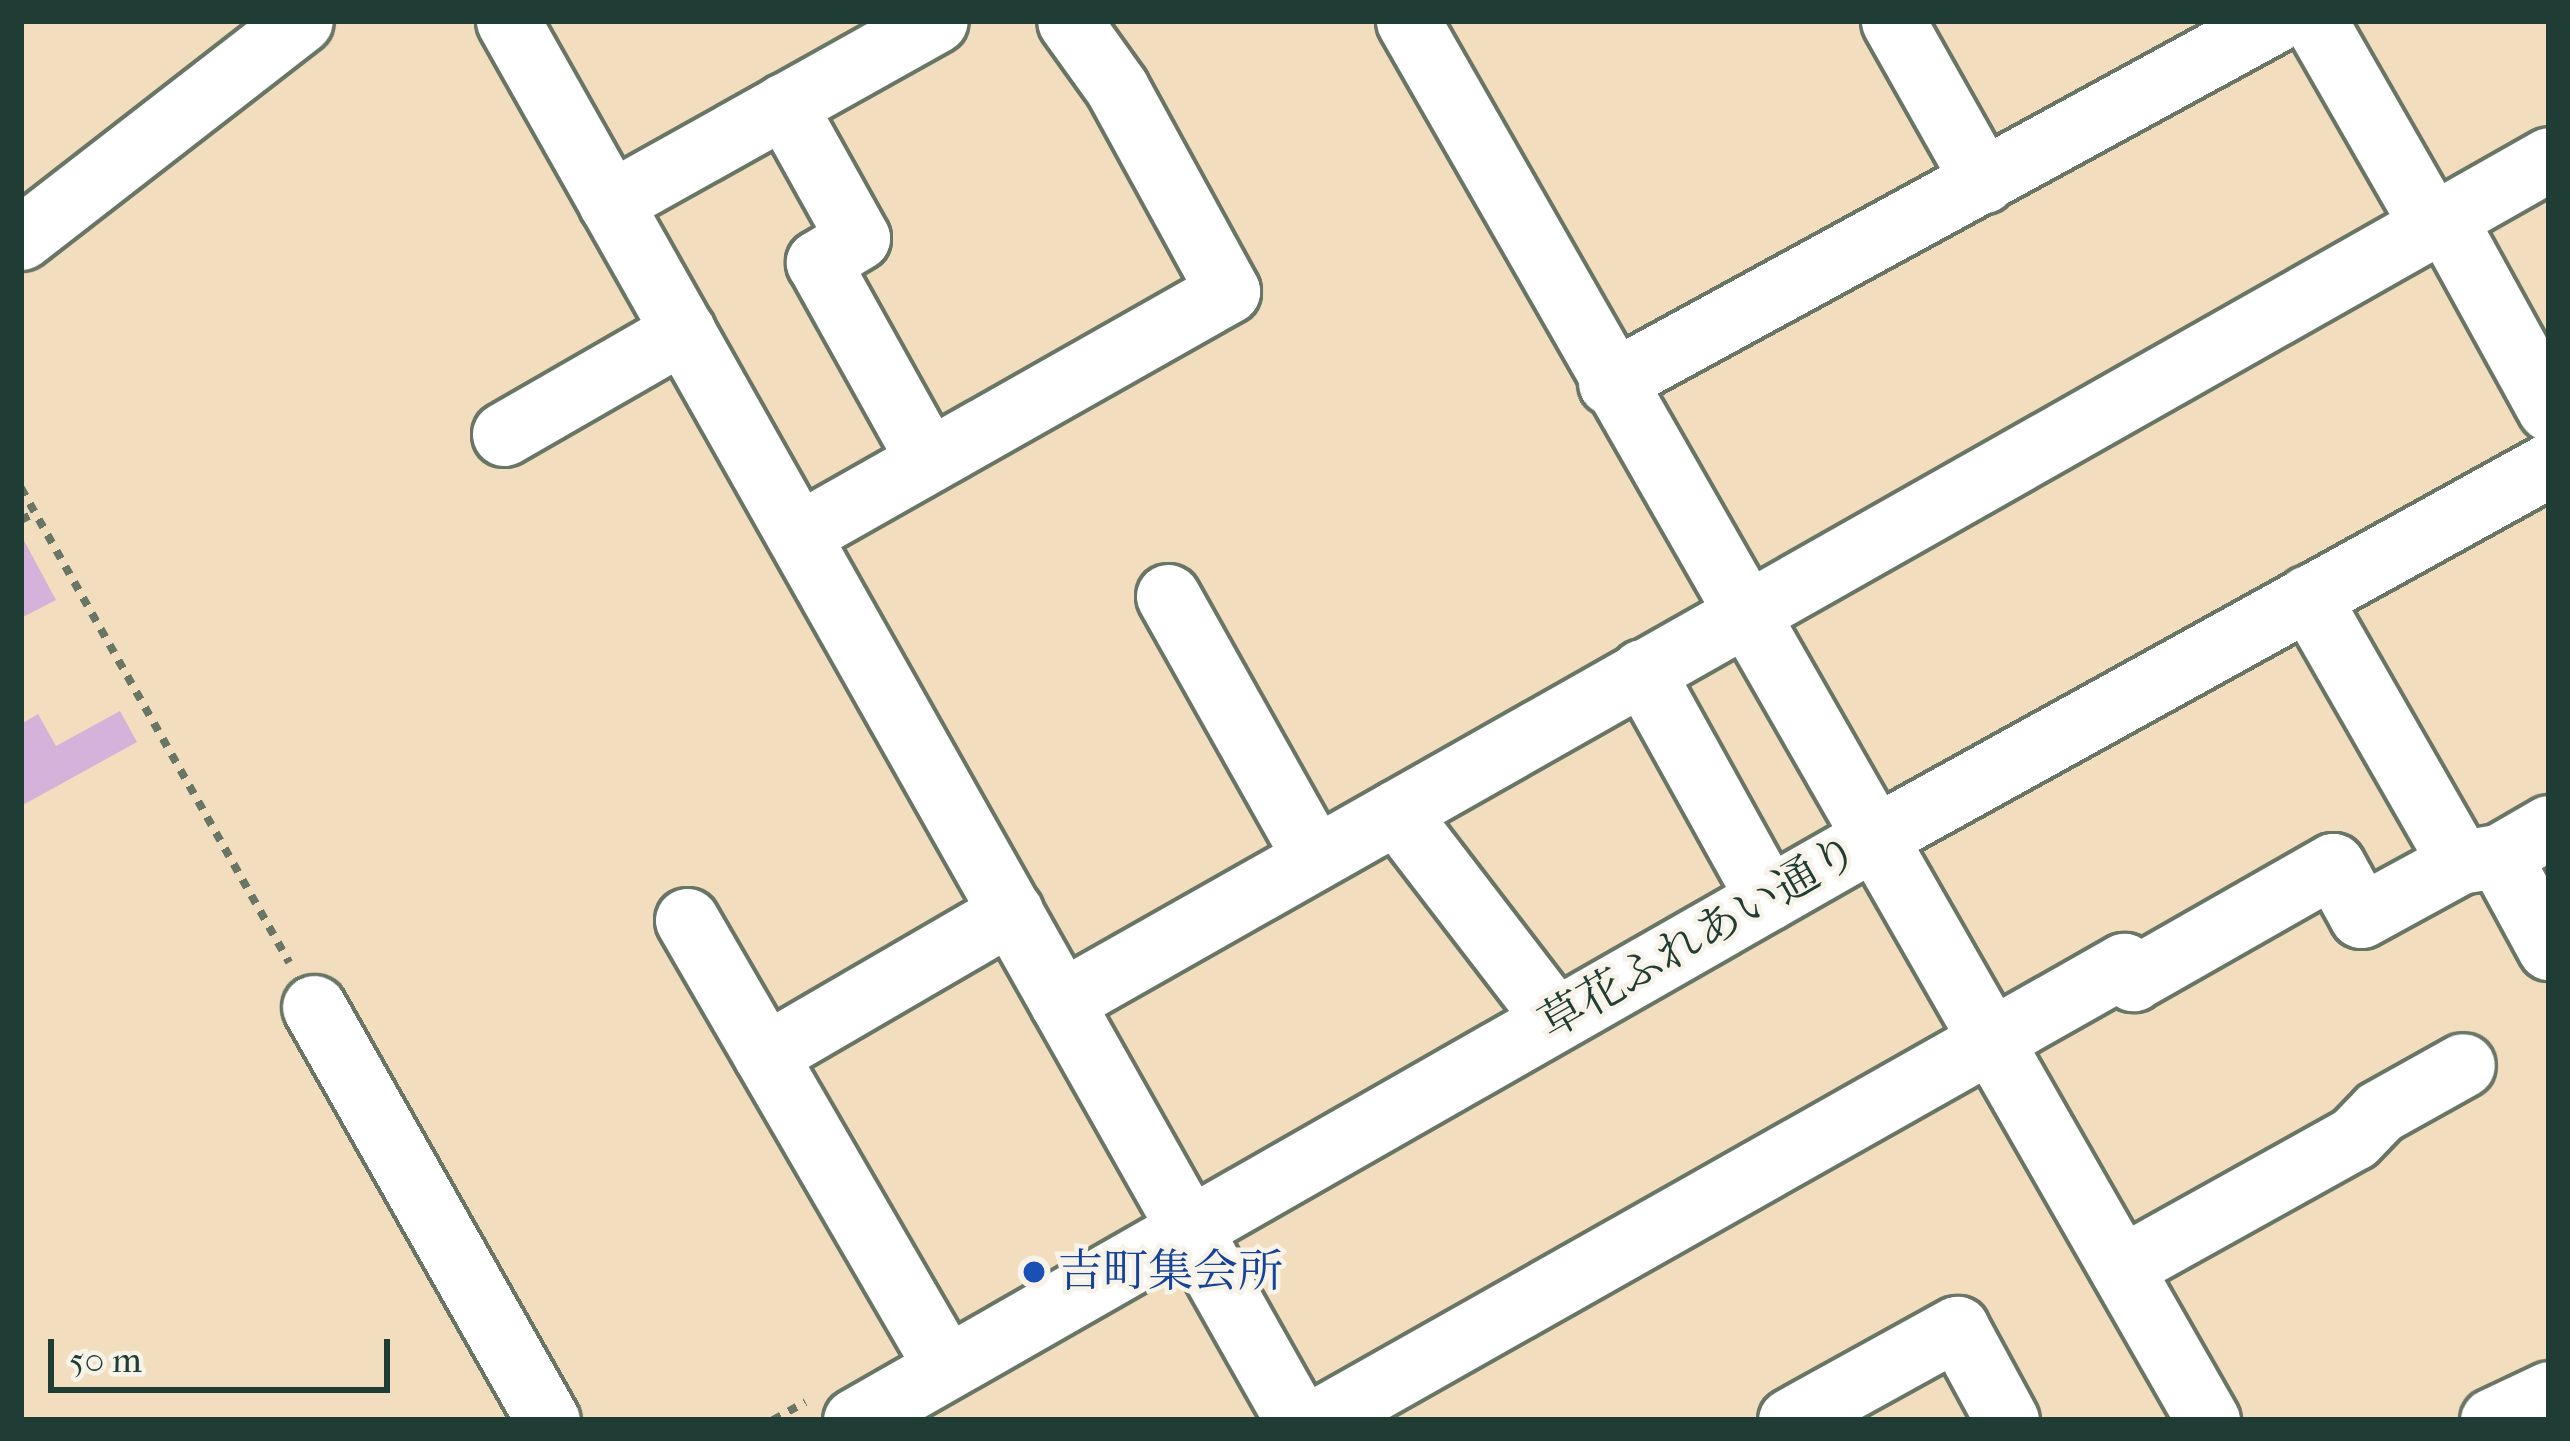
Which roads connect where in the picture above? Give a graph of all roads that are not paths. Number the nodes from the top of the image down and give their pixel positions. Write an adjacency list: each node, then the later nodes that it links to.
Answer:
1 (302, 21): 14 (street)
2 (508, 21): 12 (street)
3 (936, 21): 9 (street)
4 (1069, 21): 19 (street)
5 (1408, 21): 16 (street)
6 (1893, 21): 11 (street)
7 (2274, 21): 11 (street)
8 (2315, 21): 13 (street)
9 (784, 105): 12 (street); 19 (street)
10 (2549, 159): 13 (street)
11 (1983, 181): 16 (street)
12 (610, 203): 15 (street)
13 (2438, 222): 17 (street); 24 (street)
14 (21, 238)
15 (683, 331): 18 (street); 21 (street)
16 (1610, 382): 24 (street)
17 (2549, 409)
18 (504, 434)
19 (928, 460): 21 (street)
20 (2549, 465): 23 (street, 草花ふれあい通り)
21 (799, 534): 31 (street)
22 (1168, 596): 29 (street)
23 (2308, 597): 27 (street, 草花ふれあい通り); 28 (street)
24 (1747, 612): 25 (street); 27 (street)
25 (1642, 671): 26 (street); 30 (street)
26 (1396, 812): 29 (street); 36 (street)
27 (1877, 836): 30 (street, 草花ふれあい通り); 37 (street)
28 (2503, 848): 33 (street); 37 (street)
29 (1315, 858): 34 (street)
30 (1768, 898): 36 (street, 草花ふれあい通り)
31 (1011, 913): 34 (street); 38 (street)
32 (687, 920): 38 (street)
33 (2549, 947)
34 (1061, 1002): 40 (street)
35 (314, 1007): 44 (street)
36 (1555, 1019): 40 (street, 草花ふれあい通り)
37 (1991, 1041): 41 (street); 47 (street)
38 (765, 1055): 42 (street)
39 (2464, 1065): 41 (street)
40 (1190, 1226): 42 (street, 草花ふれあい通り); 46 (street)
41 (2122, 1267): 50 (street)
42 (946, 1366): 45 (street, 草花ふれあい通り)
43 (2549, 1393): 51 (street)
44 (548, 1420)
45 (855, 1420)
46 (1297, 1420)
47 (1319, 1420)
48 (1790, 1420): 49 (street)
49 (2007, 1420)
50 (2208, 1420)
51 (2492, 1420)

